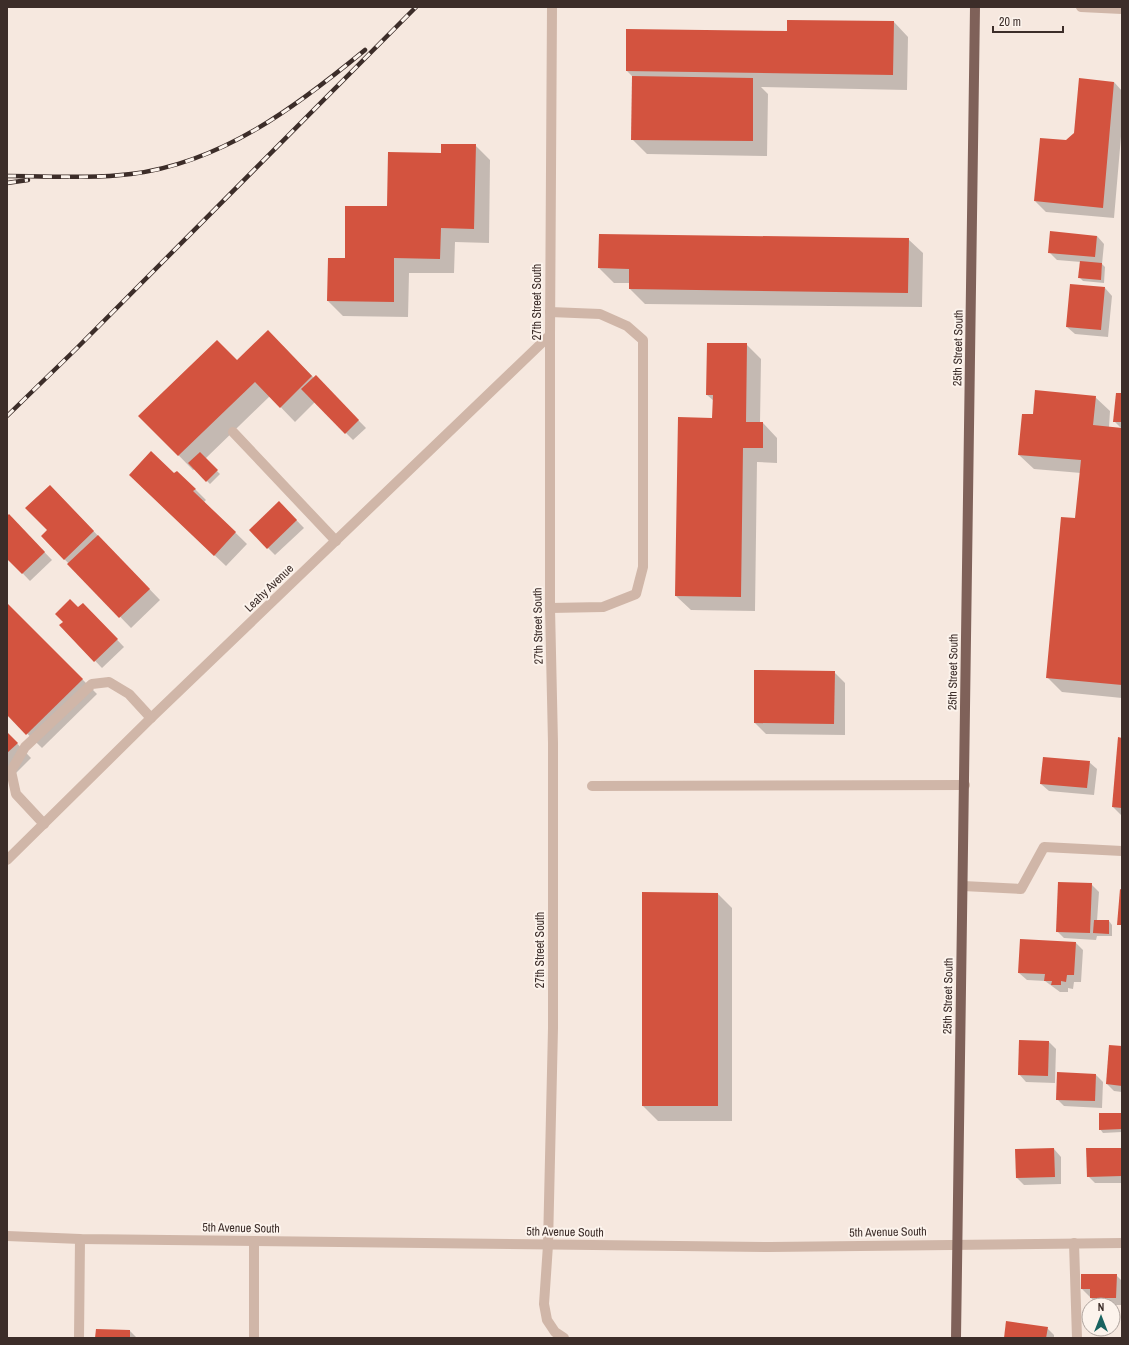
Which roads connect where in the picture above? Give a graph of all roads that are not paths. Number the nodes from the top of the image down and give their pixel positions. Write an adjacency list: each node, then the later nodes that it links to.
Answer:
1 (552, 7): 5 (street, 27th Street South)
2 (975, 7): 11 (main road, 25th Street South)
3 (1081, 7): 4 (street)
4 (1122, 9)
5 (550, 312): 6 (street, 27th Street South); 9 (street)
6 (550, 335): 8 (street, Leahy Avenue); 9 (street, 27th Street South)
7 (233, 432): 8 (street)
8 (336, 541): 10 (street, Leahy Avenue)
9 (550, 608): 22 (street, 27th Street South)
10 (151, 718): 13 (street, Leahy Avenue); 13 (street)
11 (965, 785): 12 (street); 16 (main road, 25th Street South)
12 (592, 786)
13 (44, 824): 15 (street, Leahy Avenue)
14 (1122, 851): 16 (street)
15 (7, 860)
16 (963, 886): 23 (main road, 25th Street South)
17 (7, 1236): 18 (street, 5th Avenue South)
18 (80, 1239): 19 (street, 5th Avenue South); 24 (street)
19 (254, 1241): 22 (street, 5th Avenue South); 25 (street)
20 (1074, 1243): 21 (street, 5th Avenue South); 23 (street, 5th Avenue South); 28 (street)
21 (1122, 1243)
22 (548, 1245): 23 (street, 5th Avenue South); 26 (street, 27th Street South)
23 (957, 1245): 27 (main road, 25th Street South)
24 (78, 1338)
25 (254, 1338)
26 (564, 1338)
27 (956, 1338)
28 (1077, 1338)

